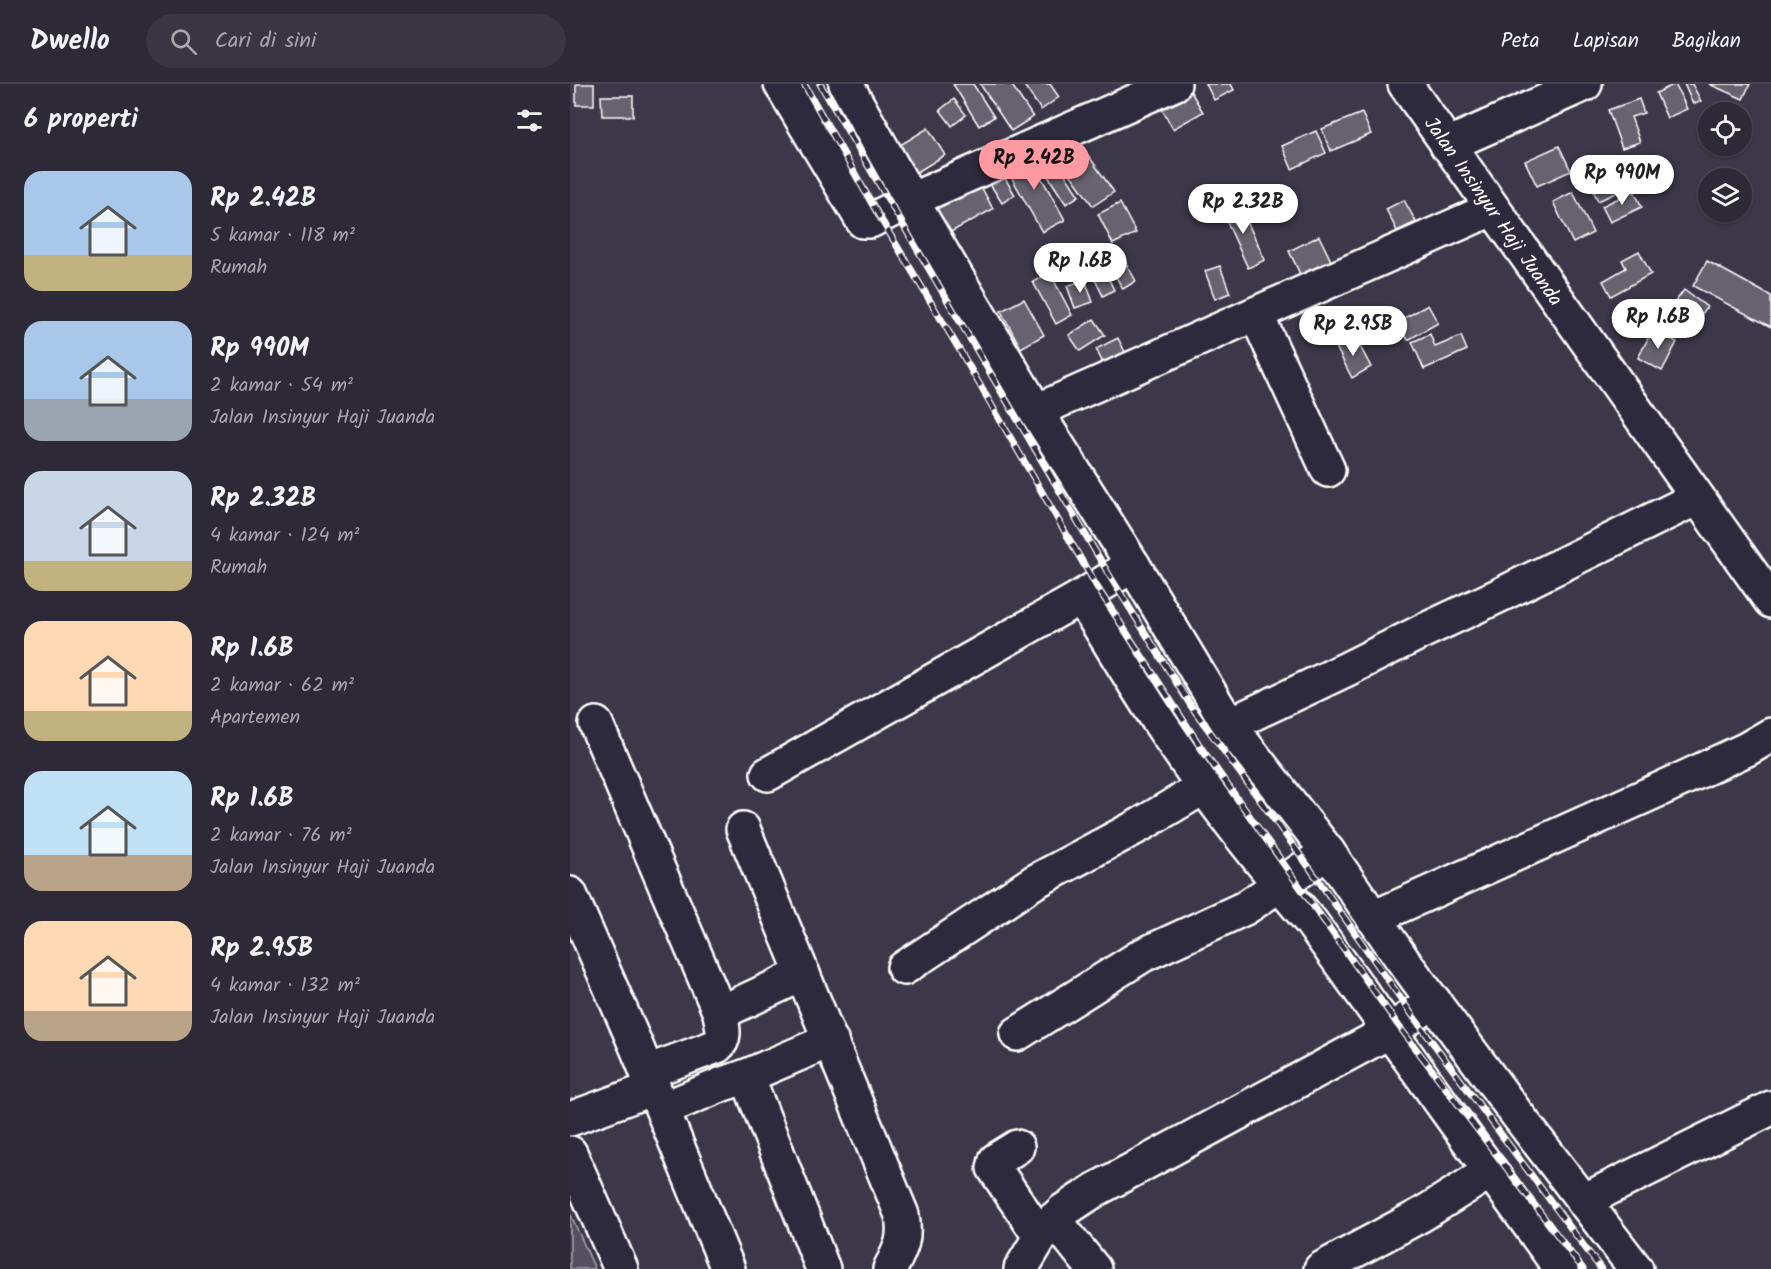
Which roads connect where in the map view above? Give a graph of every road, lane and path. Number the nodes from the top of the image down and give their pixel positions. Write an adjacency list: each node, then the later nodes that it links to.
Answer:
1 (781, 84): 7 (main road)
2 (846, 84): 7 (main road)
3 (1174, 84): 7 (main road)
4 (1405, 84): 6 (main road, Jalan Insinyur Haji Juanda)
5 (1585, 84): 6 (main road)
6 (1447, 145): 8 (main road, Jalan Insinyur Haji Juanda)
7 (910, 200): 10 (main road)
8 (1492, 209): 9 (main road); 12 (main road, Jalan Insinyur Haji Juanda)
9 (1256, 314): 10 (main road); 11 (main road)
10 (1036, 411): 13 (main road)
11 (1328, 470)
12 (1697, 498): 14 (main road, Jalan Insinyur Haji Juanda); 17 (main road)
13 (1133, 565): 15 (main road); 17 (main road)
14 (1766, 585)
15 (1081, 597): 19 (main road); 20 (main road)
16 (596, 724): 29 (main road)
17 (1229, 725): 22 (main road)
18 (1771, 735): 25 (main road)
19 (768, 774)
20 (1204, 788): 23 (main road); 26 (main road)
21 (742, 829): 27 (main road)
22 (1328, 852): 23 (main road); 25 (main road)
23 (1280, 886): 30 (main road); 31 (main road)
24 (570, 894): 34 (main road)
25 (1373, 918): 28 (main road)
26 (904, 968)
27 (803, 974): 29 (main road); 32 (main road)
28 (1434, 1001): 30 (main road); 40 (main road)
29 (720, 1013): 34 (main road)
30 (1390, 1031): 39 (main road); 41 (main road)
31 (1017, 1034)
32 (831, 1040): 33 (main road); 45 (main road)
33 (747, 1077): 34 (main road); 44 (main road)
34 (655, 1090): 36 (main road); 43 (main road)
35 (1771, 1108): 40 (main road)
36 (570, 1119)
37 (1017, 1147): 41 (main road)
38 (570, 1153): 42 (main road)
39 (1491, 1171): 48 (main road); 49 (main road)
40 (1583, 1201): 50 (main road)
41 (1047, 1228): 46 (main road); 47 (main road)
42 (621, 1269)
43 (728, 1269)
44 (823, 1269)
45 (890, 1269)
46 (1021, 1269)
47 (1094, 1269)
48 (1321, 1269)
49 (1560, 1269)
50 (1636, 1269)

